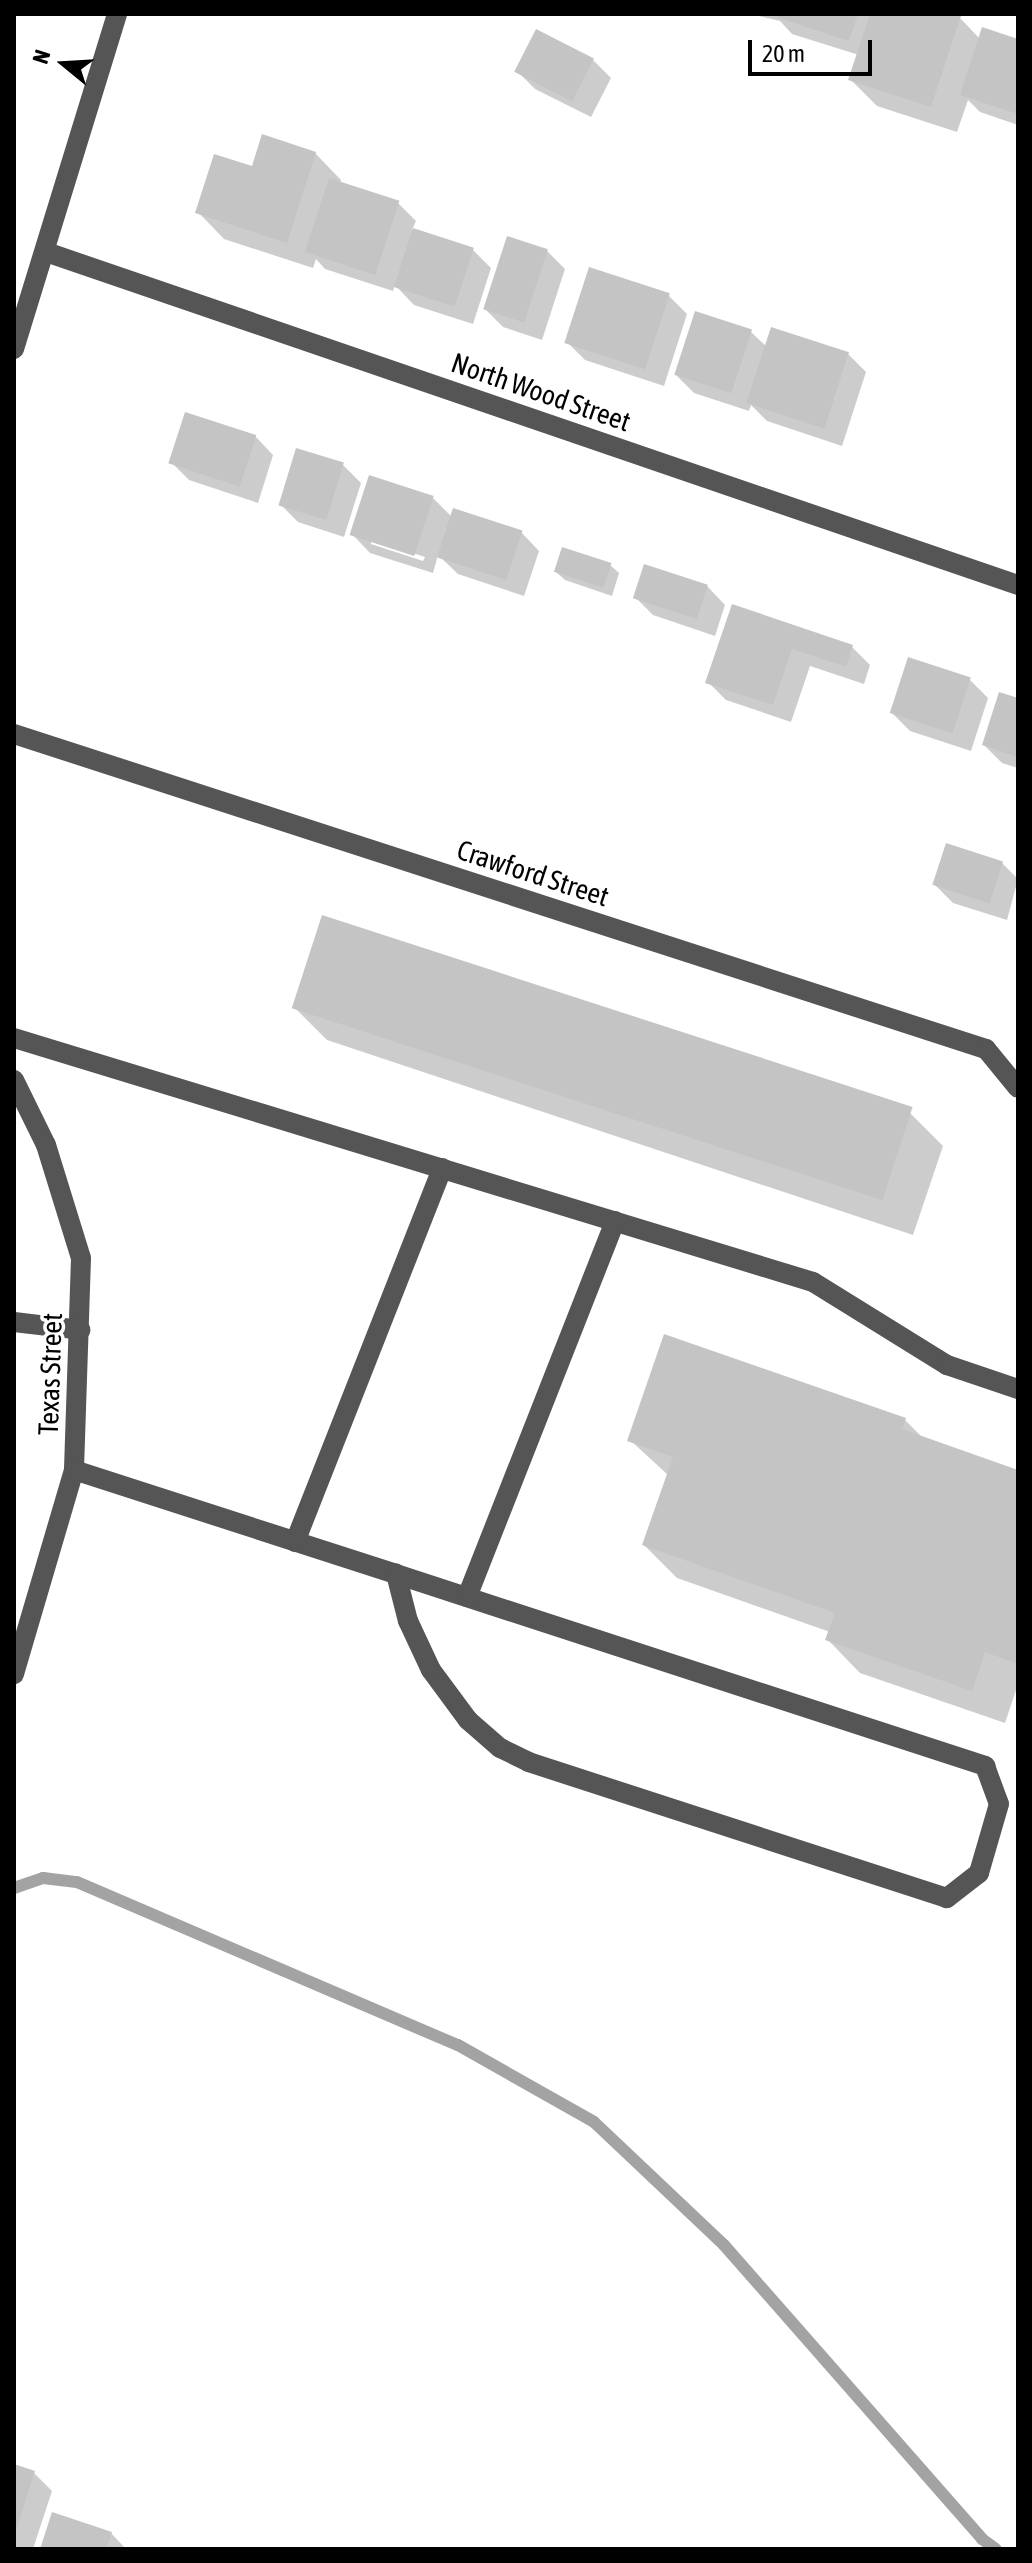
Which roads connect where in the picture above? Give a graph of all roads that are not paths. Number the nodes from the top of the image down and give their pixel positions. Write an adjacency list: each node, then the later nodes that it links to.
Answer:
1 (117, 14): 2 (street)
2 (46, 252): 3 (street); 4 (street, North Wood Street)
3 (14, 349)
4 (1018, 585)
5 (14, 734): 8 (street, Crawford Street)
6 (14, 1038): 10 (street)
7 (14, 1080): 9 (street, Texas Street)
8 (1018, 1088)
9 (22, 1114): 13 (street, Texas Street)
10 (442, 1168): 11 (street); 16 (street)
11 (615, 1221): 14 (street); 18 (street)
12 (14, 1322): 13 (street)
13 (81, 1330): 15 (street, Texas Street)
14 (1018, 1389)
15 (74, 1470): 16 (street); 19 (street, Texas Street)
16 (295, 1542): 17 (street)
17 (396, 1574): 18 (street); 18 (street)
18 (467, 1597)
19 (14, 1674)

